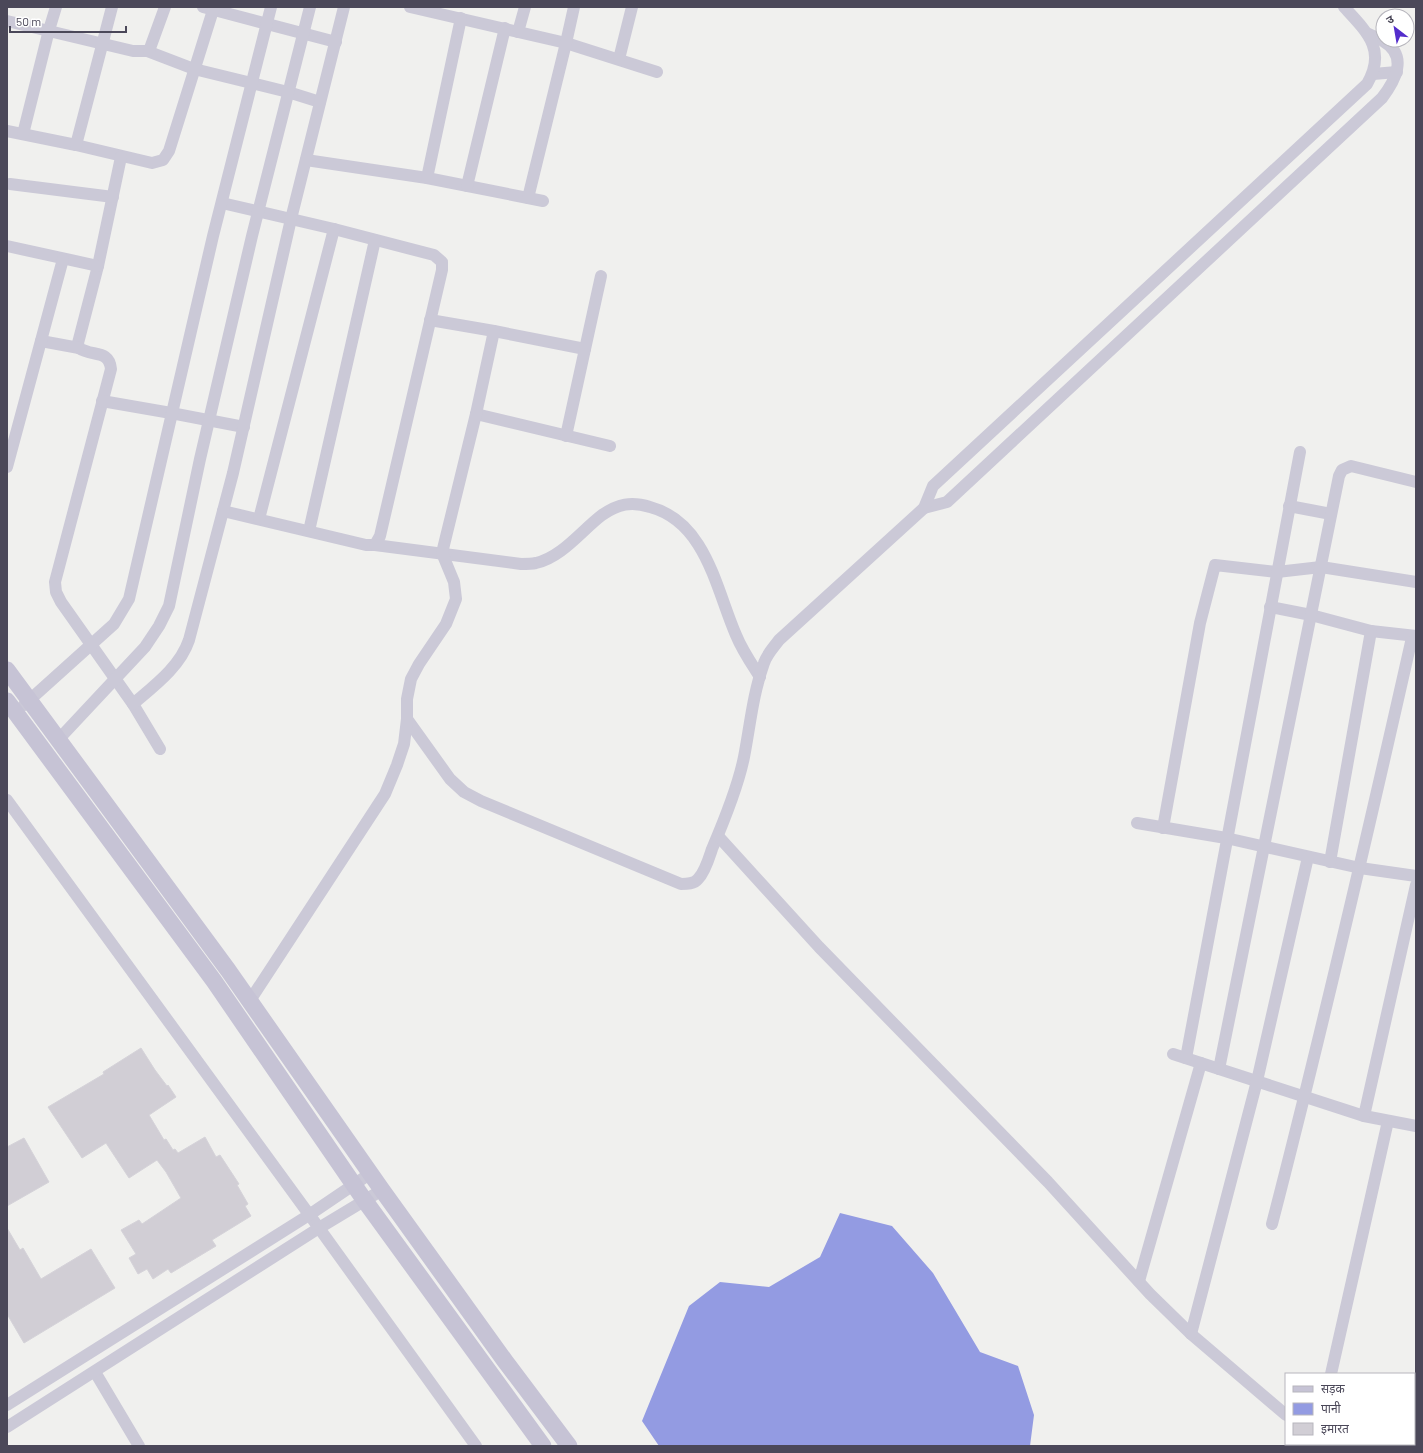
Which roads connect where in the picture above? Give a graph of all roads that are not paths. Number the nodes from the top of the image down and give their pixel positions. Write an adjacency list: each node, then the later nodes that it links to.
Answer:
1 (56, 7): 17 (street)
2 (112, 7): 23 (street)
3 (165, 7): 24 (street)
4 (271, 7): 15 (street)
5 (310, 7): 19 (street)
6 (344, 7): 21 (street)
7 (410, 7): 13 (street)
8 (525, 7): 18 (street)
9 (574, 7): 22 (street)
10 (632, 7): 25 (street)
11 (1344, 7): 20 (street)
12 (210, 8): 15 (street); 26 (street)
13 (461, 18): 16 (street); 38 (street)
14 (7, 21): 17 (street)
15 (268, 24): 19 (street); 30 (street)
16 (505, 28): 18 (street); 40 (street)
17 (48, 30): 23 (street); 34 (street)
18 (518, 32): 22 (street)
19 (303, 34): 21 (street); 31 (street)
20 (1368, 34): 28 (street); 29 (street)
21 (336, 42): 32 (street)
22 (566, 43): 25 (street); 42 (street)
23 (102, 44): 24 (street); 35 (street)
24 (149, 51): 26 (street)
25 (619, 59): 27 (street)
26 (194, 69): 30 (street); 36 (street)
27 (657, 72)
28 (1397, 72): 29 (street); 69 (street)
29 (1372, 74): 69 (street)
30 (252, 83): 31 (street); 44 (street)
31 (288, 92): 32 (street); 45 (street)
32 (320, 102): 37 (street)
33 (7, 131): 34 (street)
34 (23, 134): 35 (street)
35 (76, 145): 36 (street)
36 (121, 157): 41 (street)
37 (306, 160): 38 (street); 46 (street)
38 (427, 178): 40 (street)
39 (10, 184): 41 (street)
40 (467, 186): 42 (street)
41 (113, 197): 51 (street)
42 (528, 198): 43 (street)
43 (543, 200)
44 (222, 203): 45 (street); 59 (street)
45 (258, 212): 46 (street); 61 (street)
46 (291, 219): 47 (street); 62 (street)
47 (334, 229): 48 (street); 72 (street)
48 (375, 240): 53 (street); 73 (street)
49 (7, 246): 50 (street)
50 (63, 259): 51 (street); 55 (street)
51 (98, 266): 56 (street)
52 (601, 276): 57 (street)
53 (430, 320): 54 (street); 74 (street)
54 (494, 331): 57 (street); 60 (street)
55 (41, 341): 56 (street); 66 (street)
56 (79, 348): 58 (street)
57 (585, 349): 63 (street)
58 (102, 401): 59 (street); 83 (street)
59 (171, 412): 61 (street); 83 (street)
60 (476, 414): 63 (street); 75 (street)
61 (209, 420): 62 (street); 86 (street)
62 (244, 427): 70 (street)
63 (566, 436): 64 (street)
64 (610, 446)
65 (1300, 452): 68 (street)
66 (7, 467)
67 (1416, 482): 71 (street)
68 (1289, 506): 71 (street); 77 (street)
69 (924, 508): 85 (street)
70 (223, 511): 72 (street); 88 (street)
71 (1331, 514): 76 (street)
72 (259, 519): 73 (street)
73 (309, 531): 74 (street)
74 (375, 545): 75 (street)
75 (442, 553): 85 (street); 90 (street)
76 (1321, 567): 77 (street); 78 (street); 80 (street)
77 (1277, 572): 79 (street); 95 (street)
78 (1416, 582)
79 (1270, 607): 80 (street); 97 (street)
80 (1311, 615): 81 (street); 98 (street)
81 (1371, 631): 82 (street); 100 (street)
82 (1414, 639): 101 (street)
83 (91, 645): 86 (street); 87 (street)
84 (7, 670): 87 (main road)
85 (760, 677): 96 (street)
86 (115, 680): 88 (street); 91 (street)
87 (29, 701): 89 (street); 91 (main road)
88 (133, 704): 92 (street)
89 (11, 706): 115 (main road)
90 (407, 719): 96 (street); 104 (street)
91 (58, 740): 104 (main road)
92 (160, 749)
93 (7, 800): 118 (street)
94 (1137, 823): 95 (street)
95 (1163, 828): 97 (street)
96 (718, 836): 121 (street)
97 (1226, 838): 98 (street); 106 (street)
98 (1264, 847): 99 (street); 108 (street)
99 (1308, 857): 100 (street); 109 (street)
100 (1330, 862): 101 (street)
101 (1360, 868): 102 (street); 110 (street)
102 (1416, 876)
103 (1416, 885): 111 (street)
104 (249, 1002): 114 (main road)
105 (1173, 1054): 106 (street)
106 (1186, 1058): 107 (street)
107 (1201, 1063): 108 (street); 121 (street)
108 (1219, 1068): 109 (street)
109 (1257, 1081): 110 (street); 122 (street)
110 (1305, 1096): 111 (street); 119 (street)
111 (1364, 1116): 112 (street)
112 (1388, 1121): 113 (street); 124 (street)
113 (1416, 1126)
114 (370, 1173): 115 (street); 116 (main road)
115 (354, 1185): 117 (main road); 118 (street)
116 (382, 1190): 117 (street); 131 (main road)
117 (365, 1201): 120 (street); 128 (main road)
118 (309, 1215): 120 (street); 125 (street)
119 (1272, 1224)
120 (319, 1228): 123 (street); 130 (street)
121 (1139, 1281): 122 (street)
122 (1191, 1334): 126 (street)
123 (95, 1372): 127 (street); 129 (street)
124 (1331, 1373)
125 (7, 1405)
126 (1285, 1414)
127 (7, 1428)
128 (537, 1444)
129 (139, 1446)
130 (476, 1446)
131 (569, 1446)

